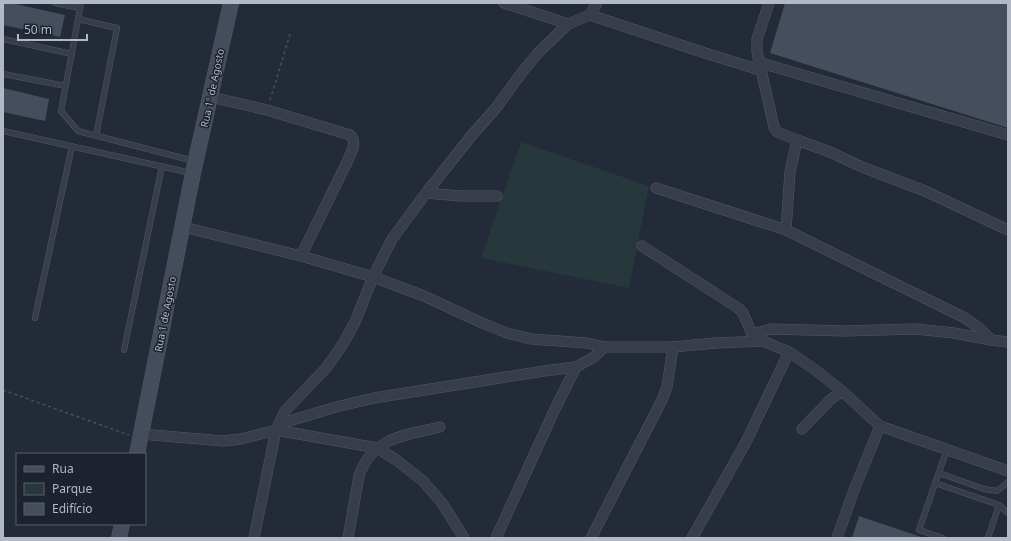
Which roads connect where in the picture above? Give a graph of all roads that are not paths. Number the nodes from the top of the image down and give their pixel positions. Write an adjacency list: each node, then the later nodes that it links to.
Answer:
1 (55, 3): 6 (lane)
2 (231, 3): 15 (main road, Rua 1º de Agosto)
3 (504, 3): 9 (street)
4 (597, 3): 7 (street)
5 (769, 3): 12 (street)
6 (81, 6): 8 (lane)
7 (590, 15): 9 (street); 12 (street)
8 (78, 19): 11 (lane); 18 (lane)
9 (568, 24): 24 (street)
10 (3, 39): 11 (lane)
11 (72, 54): 14 (lane)
12 (759, 66): 17 (street); 19 (street)
13 (3, 74): 14 (lane)
14 (66, 86): 18 (lane)
15 (211, 97): 22 (main road, Rua 1º de Agosto); 30 (street)
16 (3, 131): 20 (lane)
17 (1008, 135)
18 (96, 136): 22 (lane)
19 (797, 140): 27 (street); 28 (street)
20 (72, 146): 21 (lane); 32 (lane)
21 (162, 166): 22 (lane); 39 (lane)
22 (195, 168): 26 (main road, Rua 1 de Agosto)
23 (656, 188): 27 (street)
24 (426, 193): 25 (street); 31 (street)
25 (497, 196)
26 (183, 227): 30 (street); 47 (main road, Rua 1 de Agosto)
27 (786, 230): 34 (street)
28 (1008, 230)
29 (642, 246): 33 (street)
30 (301, 256): 31 (street)
31 (373, 277): 37 (street); 44 (street)
32 (35, 318)
33 (752, 334): 34 (street); 35 (street)
34 (991, 340): 36 (street)
35 (763, 341): 38 (street); 40 (street)
36 (1008, 342)
37 (604, 347): 38 (street); 41 (street)
38 (673, 347): 63 (street)
39 (124, 350)
40 (789, 352): 42 (street); 64 (street)
41 (576, 367): 44 (street); 62 (street)
42 (842, 391): 43 (street); 46 (street)
43 (880, 426): 49 (street); 65 (street)
44 (278, 427): 47 (street); 48 (street); 59 (street)
45 (440, 428): 48 (street)
46 (802, 429)
47 (141, 436): 50 (main road, Rua 1 de Agosto)
48 (377, 448): 60 (street); 61 (street)
49 (947, 449): 51 (street); 52 (lane)
50 (137, 453)
51 (1008, 470)
52 (939, 473): 53 (lane); 54 (lane)
53 (935, 482): 55 (lane); 66 (lane)
54 (1008, 482)
55 (999, 505): 56 (lane); 67 (lane)
56 (1008, 513)
57 (122, 525): 58 (main road)
58 (119, 538)
59 (254, 538)
60 (348, 538)
61 (464, 538)
62 (496, 538)
63 (591, 538)
64 (692, 538)
65 (837, 538)
66 (943, 538)
67 (988, 538)

